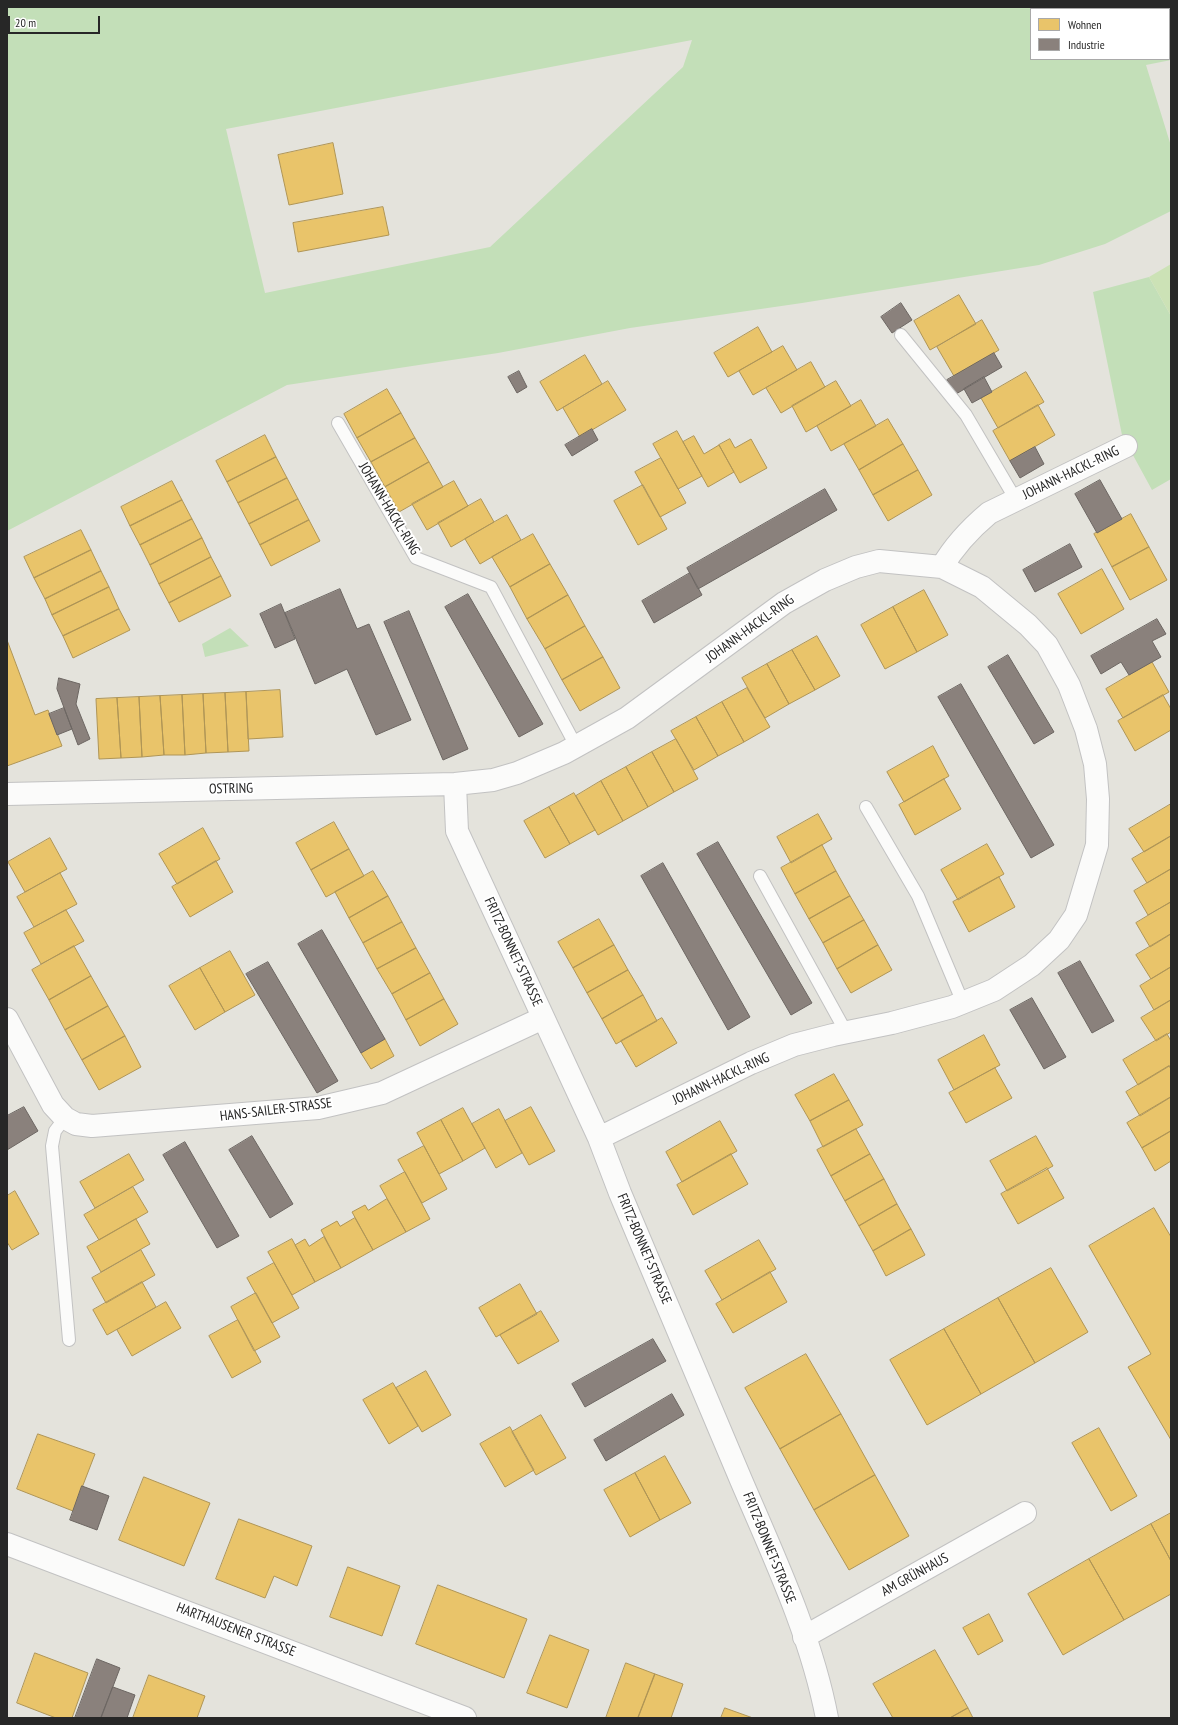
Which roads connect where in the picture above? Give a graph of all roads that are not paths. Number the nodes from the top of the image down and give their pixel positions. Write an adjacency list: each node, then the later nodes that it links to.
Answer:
1 (901, 335): 4 (lane, JOHANN-HACKL-RING)
2 (338, 423): 6 (lane, JOHANN-HACKL-RING)
3 (1126, 446): 4 (street, JOHANN-HACKL-RING)
4 (1016, 500): 5 (street, JOHANN-HACKL-RING)
5 (942, 567): 6 (street, JOHANN-HACKL-RING); 11 (street, JOHANN-HACKL-RING)
6 (576, 746): 7 (street, JOHANN-HACKL-RING)
7 (456, 784): 8 (street, OSTRING); 12 (street, FRITZ-BONNET-STRASSE)
8 (7, 794)
9 (866, 807): 11 (lane)
10 (760, 876): 14 (lane)
11 (963, 1003): 14 (street, JOHANN-HACKL-RING)
12 (543, 1018): 15 (street, HANS-SAILER-STRASSE); 16 (street, FRITZ-BONNET-STRASSE)
13 (7, 1019): 15 (street, HANS-SAILER-STRASSE)
14 (846, 1032): 16 (street, JOHANN-HACKL-RING)
15 (65, 1118): 17 (lane)
16 (599, 1138): 20 (street, FRITZ-BONNET-STRASSE)
17 (68, 1340)
18 (1025, 1513): 20 (street, AM GRÜNHAUS)
19 (7, 1544): 21 (street, HARTHAUSENER STRASSE)
20 (804, 1637): 22 (street, FRITZ-BONNET-STRASSE)
21 (465, 1718)
22 (827, 1718)

